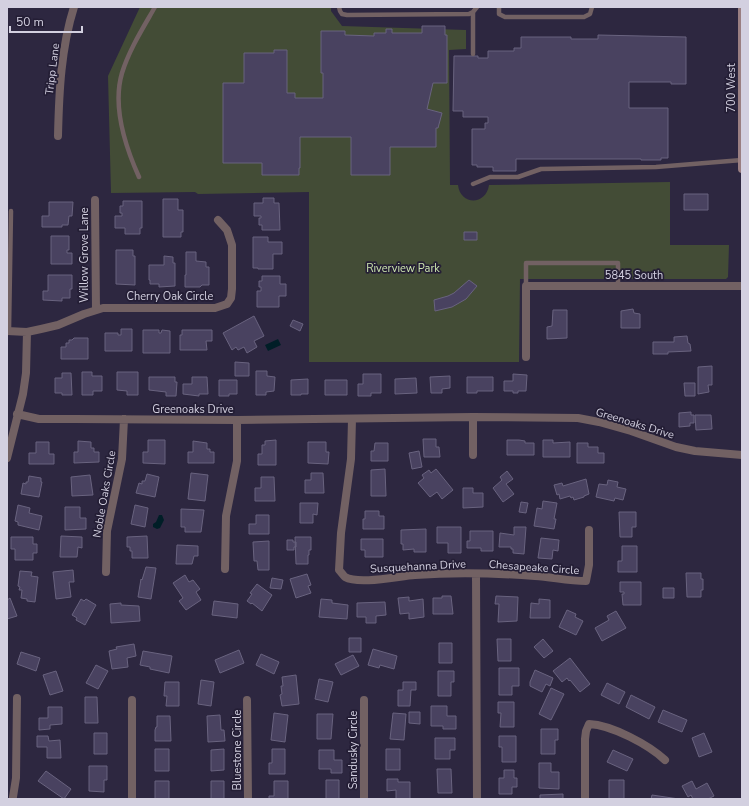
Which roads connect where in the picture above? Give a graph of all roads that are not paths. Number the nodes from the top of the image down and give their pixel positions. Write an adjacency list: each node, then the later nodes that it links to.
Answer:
1 (74, 7): 10 (street, Tripp Lane)
2 (155, 7): 13 (lane)
3 (339, 7): 8 (lane)
4 (477, 7): 8 (lane)
5 (499, 7): 6 (lane)
6 (592, 7)
7 (742, 7): 11 (main road, 700 West)
8 (473, 12): 9 (lane)
9 (473, 54)
10 (58, 136)
11 (742, 160): 12 (main road, 700 West); 14 (lane)
12 (742, 169)
13 (139, 177)
14 (474, 184)
15 (95, 200): 22 (street, Willow Grove Lane)
16 (10, 211): 18 (lane)
17 (218, 220): 22 (street, Cherry Oak Circle)
18 (9, 260): 23 (lane)
19 (526, 286): 20 (street, 5845 South); 20 (lane); 25 (street)
20 (618, 286): 21 (street, 5845 South)
21 (742, 286)
22 (96, 310): 24 (street)
23 (8, 331): 24 (street)
24 (27, 332): 26 (street)
25 (526, 357)
26 (17, 414): 29 (street, Greenoaks Drive); 33 (street)
27 (473, 417): 28 (street, Greenoaks Drive); 31 (street); 32 (street, Greenoaks Drive)
28 (352, 419): 30 (street, Greenoaks Drive); 37 (street, Susquehanna Drive)
29 (124, 420): 30 (street, Greenoaks Drive); 36 (street, Noble Oaks Circle)
30 (237, 420): 35 (street)
31 (473, 455)
32 (742, 455)
33 (7, 458)
34 (588, 530): 37 (street, Chesapeake Circle)
35 (225, 569)
36 (106, 572)
37 (476, 574): 47 (street, Susquehanna Drive)
38 (17, 698): 43 (street)
39 (132, 700): 44 (street)
40 (248, 700): 45 (street, Bluestone Circle)
41 (364, 700): 46 (street, Sandusky Circle)
42 (665, 760): 48 (street)
43 (13, 797)
44 (132, 799)
45 (248, 799)
46 (364, 799)
47 (477, 799)
48 (585, 799)

